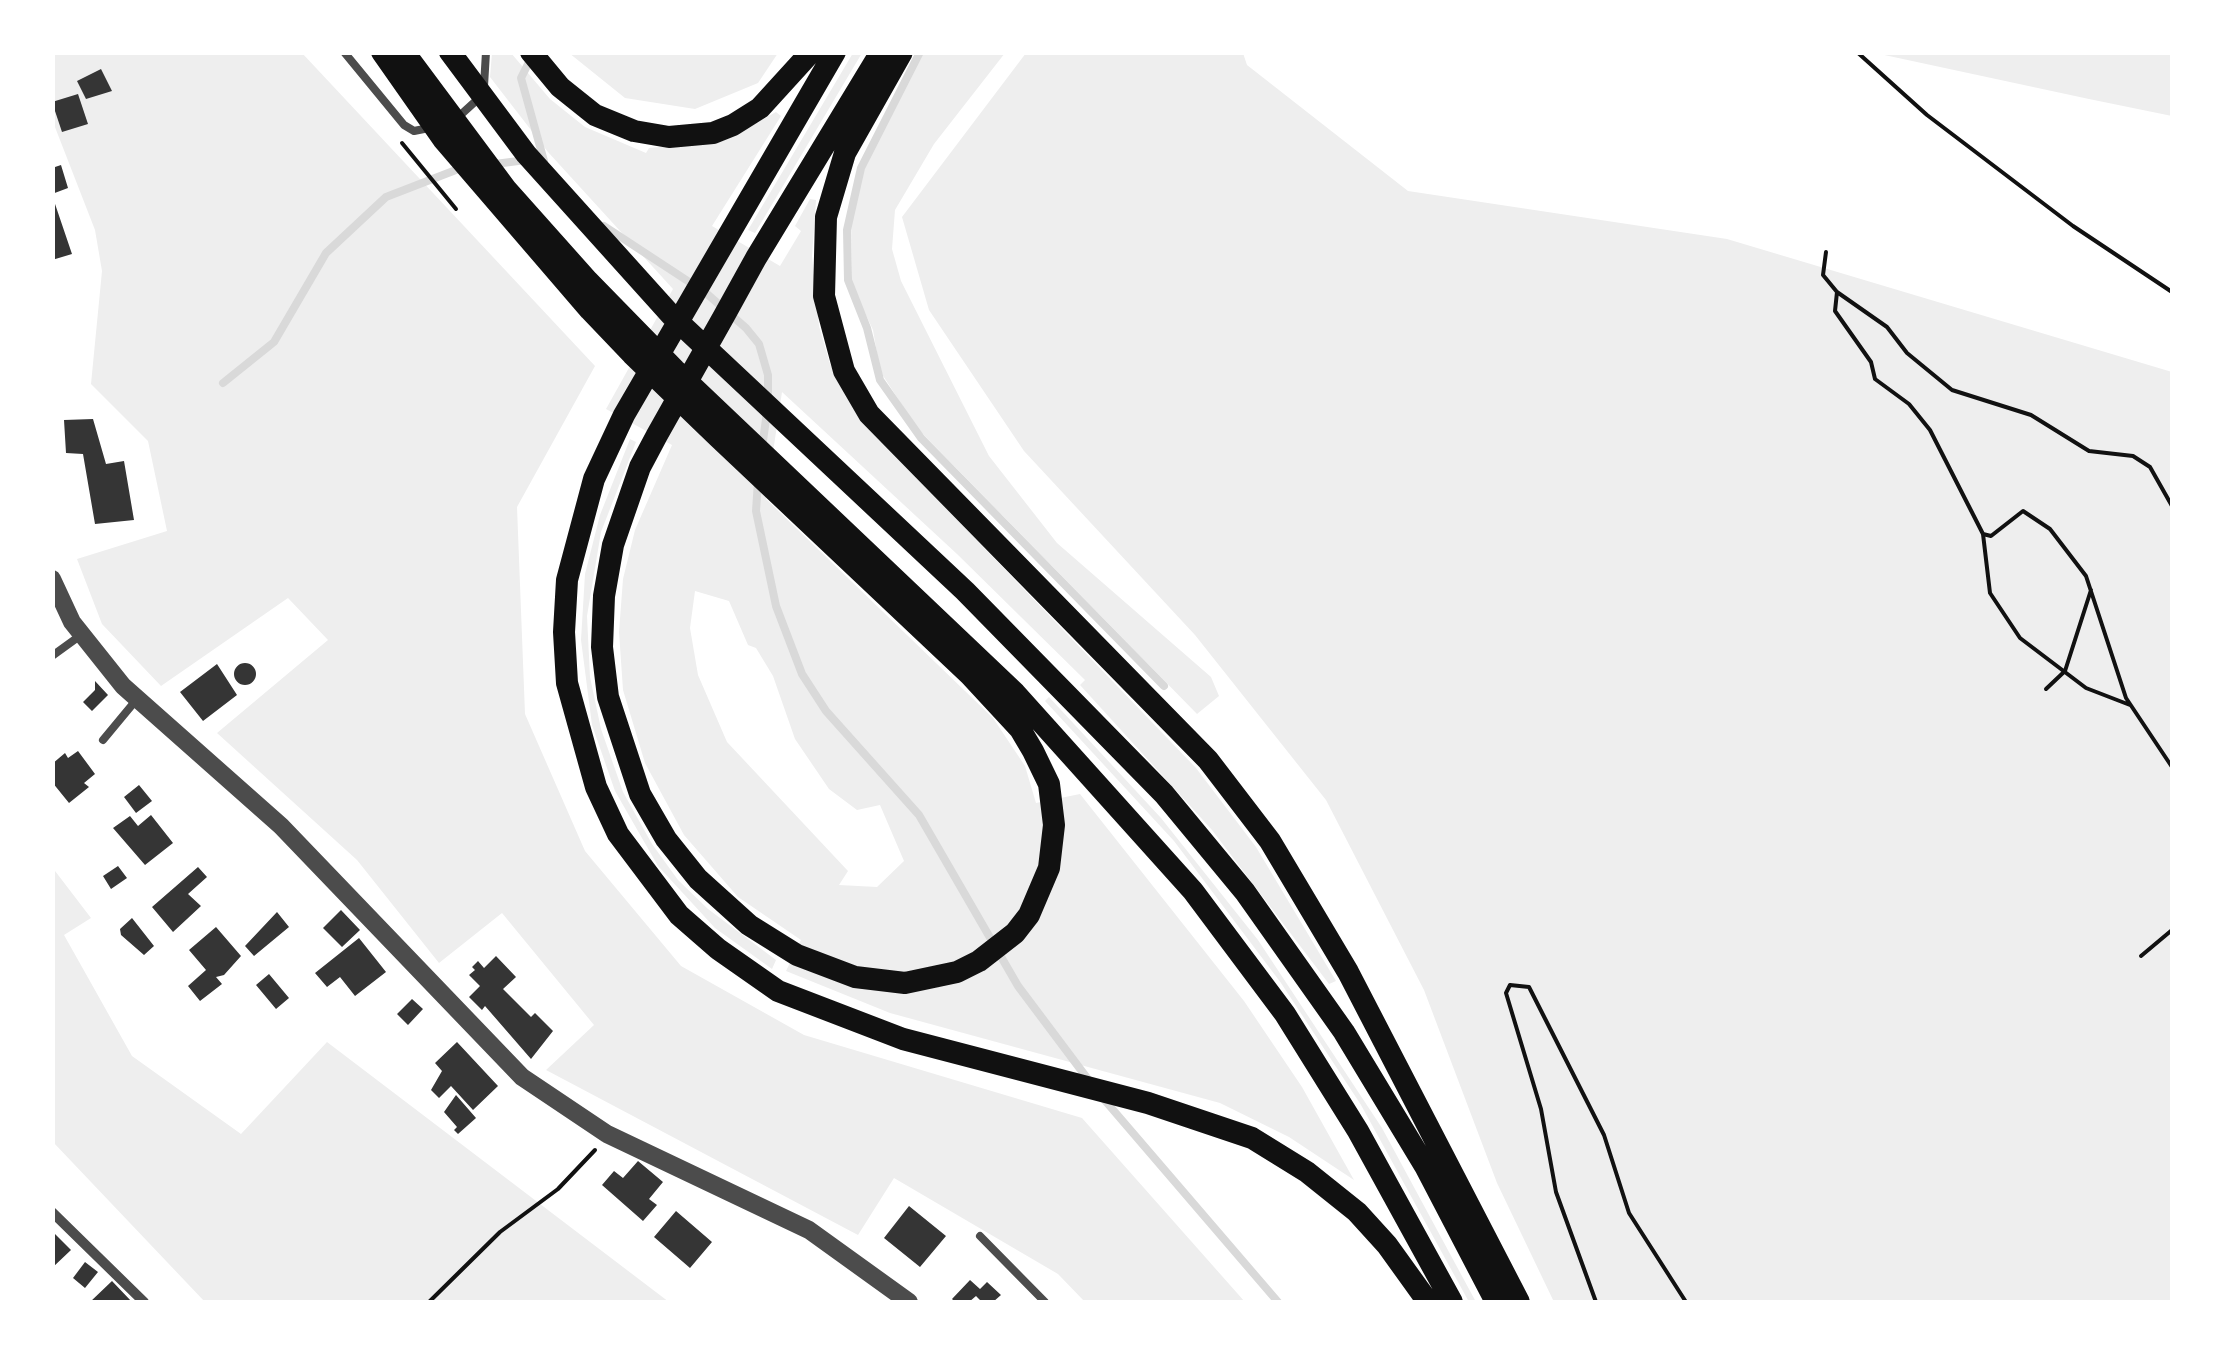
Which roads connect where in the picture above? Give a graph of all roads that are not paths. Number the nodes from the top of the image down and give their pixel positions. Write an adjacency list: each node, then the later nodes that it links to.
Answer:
1 (344, 52): 5 (lane)
2 (382, 52): 15 (highway)
3 (404, 52): 15 (highway)
4 (450, 52): 24 (highway)
5 (486, 52)
6 (531, 52): 7 (highway)
7 (811, 52)
8 (835, 52): 22 (highway)
9 (881, 52): 15 (highway)
10 (902, 52): 25 (highway)
11 (52, 579): 12 (street)
12 (81, 635): 13 (lane); 14 (street)
13 (52, 656)
14 (137, 699): 16 (lane); 20 (street)
15 (1008, 700): 23 (highway)
16 (103, 740)
17 (52, 1212): 19 (street)
18 (980, 1236): 21 (lane)
19 (144, 1302)
20 (908, 1302)
21 (1045, 1302)
22 (1428, 1302)
23 (1452, 1302)
24 (1496, 1302)
25 (1520, 1302)

